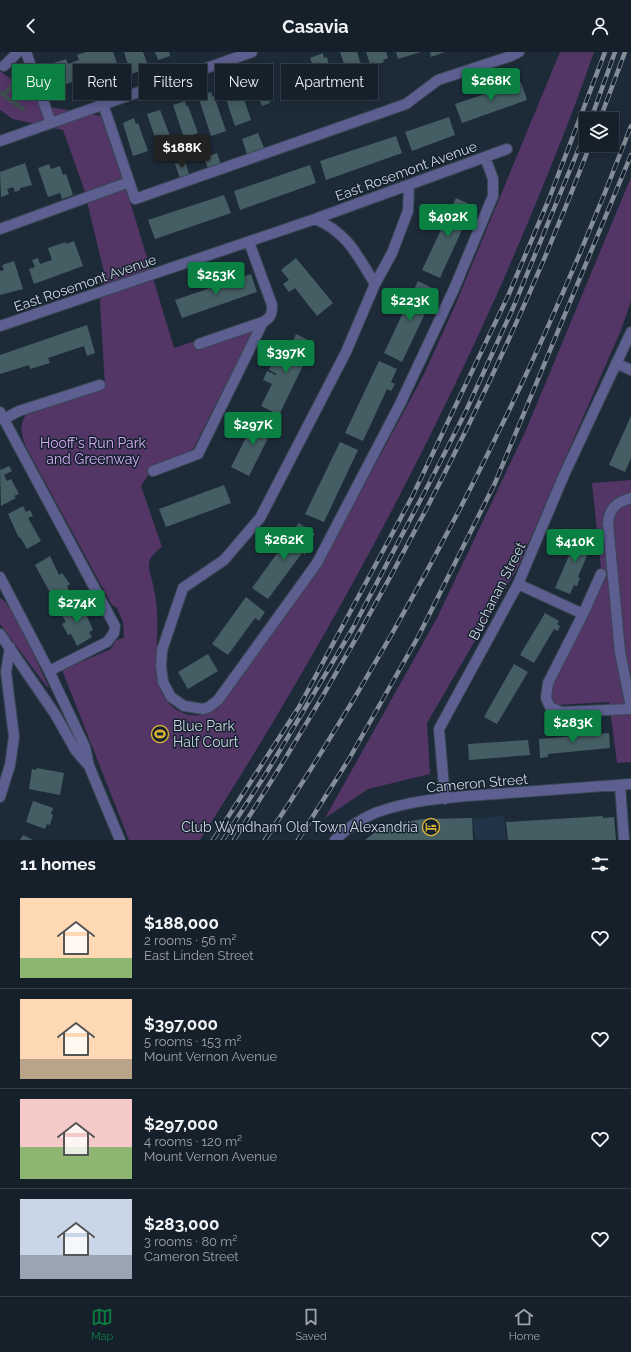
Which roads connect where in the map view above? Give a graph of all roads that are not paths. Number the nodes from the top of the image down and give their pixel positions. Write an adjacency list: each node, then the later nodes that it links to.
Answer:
1 (18, 52): 5 (street)
2 (26, 52): 7 (street)
3 (252, 52): 6 (street)
4 (519, 52): 11 (street)
5 (4, 66)
6 (103, 104): 7 (street); 11 (street)
7 (51, 123): 8 (street)
8 (0, 141)
9 (508, 149): 10 (street, East Rosemont Avenue)
10 (485, 157): 12 (street, East Rosemont Avenue); 16 (street)
11 (129, 182): 14 (street)
12 (409, 186): 13 (street, East Rosemont Avenue); 16 (street)
13 (315, 219): 15 (street, East Rosemont Avenue); 16 (street)
14 (0, 229)
15 (250, 242): 17 (street); 18 (street, East Rosemont Avenue)
16 (375, 284)
17 (263, 322): 20 (street); 25 (street)
18 (0, 326)
19 (631, 332): 21 (street, Buchanan Street)
20 (199, 344)
21 (616, 363): 22 (street); 29 (street, Buchanan Street)
22 (631, 370)
23 (100, 385): 24 (street)
24 (2, 415): 33 (street)
25 (153, 471)
26 (631, 498): 34 (street)
27 (601, 574): 30 (street)
28 (0, 577): 33 (street)
29 (518, 584): 30 (street); 39 (street, Buchanan Street)
30 (583, 614): 34 (street)
31 (0, 634): 32 (street)
32 (10, 647): 35 (street); 38 (street)
33 (49, 671): 35 (street)
34 (631, 708)
35 (89, 766): 40 (street)
36 (631, 784): 37 (street, Cameron Street)
37 (620, 785): 39 (street, Cameron Street); 42 (street)
38 (0, 797)
39 (445, 799): 41 (street, Cameron Street)
40 (120, 840)
41 (335, 840)
42 (624, 840)

